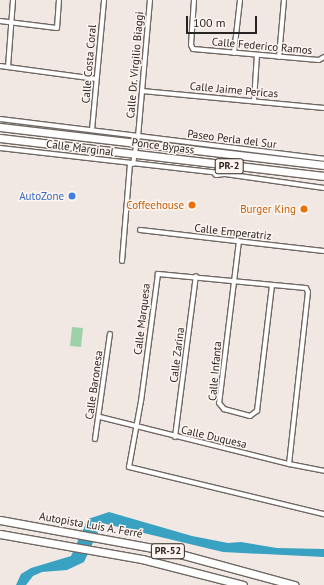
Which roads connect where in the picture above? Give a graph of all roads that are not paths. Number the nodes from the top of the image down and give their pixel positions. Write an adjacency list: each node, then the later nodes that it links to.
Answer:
1 (14, 0): 9 (street)
2 (59, 0): 9 (street)
3 (104, 0): 16 (street, Calle Costa Coral)
4 (150, 0): 17 (street, Calle Dr. Virgilio Biaggi)
5 (194, 0): 10 (street, Calle Federico Ramos)
6 (240, 0): 10 (street)
7 (284, 0): 12 (street)
8 (0, 21): 9 (street)
9 (11, 22): 15 (street)
10 (234, 53): 11 (street, Calle Federico Ramos)
11 (257, 55): 12 (street, Calle Federico Ramos); 18 (street)
12 (279, 57): 13 (street, Calle Federico Ramos)
13 (324, 58)
14 (0, 66): 15 (street)
15 (8, 67): 16 (street)
16 (96, 79): 22 (street, Calle Costa Coral)
17 (142, 91): 18 (street, Calle Jaime Pericas); 24 (street, Calle Dr. Virgilio Biaggi)
18 (254, 100): 19 (street, Calle Jaime Pericas)
19 (324, 108)
20 (0, 119): 22 (street, Paseo Perla del Sur)
21 (0, 127): 24 (highway, Ponce Bypass / PR-2)
22 (92, 130): 24 (street, Paseo Perla del Sur)
23 (0, 138): 26 (highway, Ponce Bypass / PR-2)
24 (138, 140): 26 (street, Calle Dr. Virgilio Biaggi); 27 (street, Paseo Perla del Sur); 29 (highway, Ponce Bypass / PR-2)
25 (0, 148): 28 (street, Calle Marginal)
26 (135, 154): 28 (street, Calle Dr. Virgilio Biaggi); 30 (highway, Ponce Bypass / PR-2)
27 (324, 159)
28 (132, 163): 31 (street, Calle Marginal); 37 (street, Calle Dr. Virgilio Biaggi)
29 (324, 165)
30 (256, 169): 31 (highway); 32 (highway, Ponce Bypass / PR-2)
31 (216, 173): 33 (street, Calle Marginal)
32 (324, 176)
33 (324, 188)
34 (140, 230): 35 (street, Calle Emperatriz)
35 (239, 241): 36 (street, Calle Emperatriz); 39 (street, Calle Infanta)
36 (324, 251)
37 (122, 261)
38 (196, 276): 39 (street, Calle Marquesa); 43 (street, Calle Marquesa); 44 (street, Calle Zarina)
39 (234, 280): 40 (street, Calle Marquesa); 40 (street, Calle Infanta)
40 (272, 285): 46 (street, Calle Marquesa)
41 (110, 334): 42 (street, Calle Baronesa)
42 (100, 416): 43 (street, Calle Duquesa); 45 (street, Calle Baronesa)
43 (137, 427): 44 (street, Calle Duquesa); 48 (street, Calle Marquesa)
44 (176, 437): 46 (street, Calle Duquesa)
45 (95, 439)
46 (289, 464): 47 (street, Calle Duquesa)
47 (324, 471)
48 (324, 514)
49 (0, 520): 51 (highway, Autopista Luis A. Ferré / PR-52)
50 (0, 534): 52 (highway, PR-52)
51 (291, 584)
52 (243, 585)

